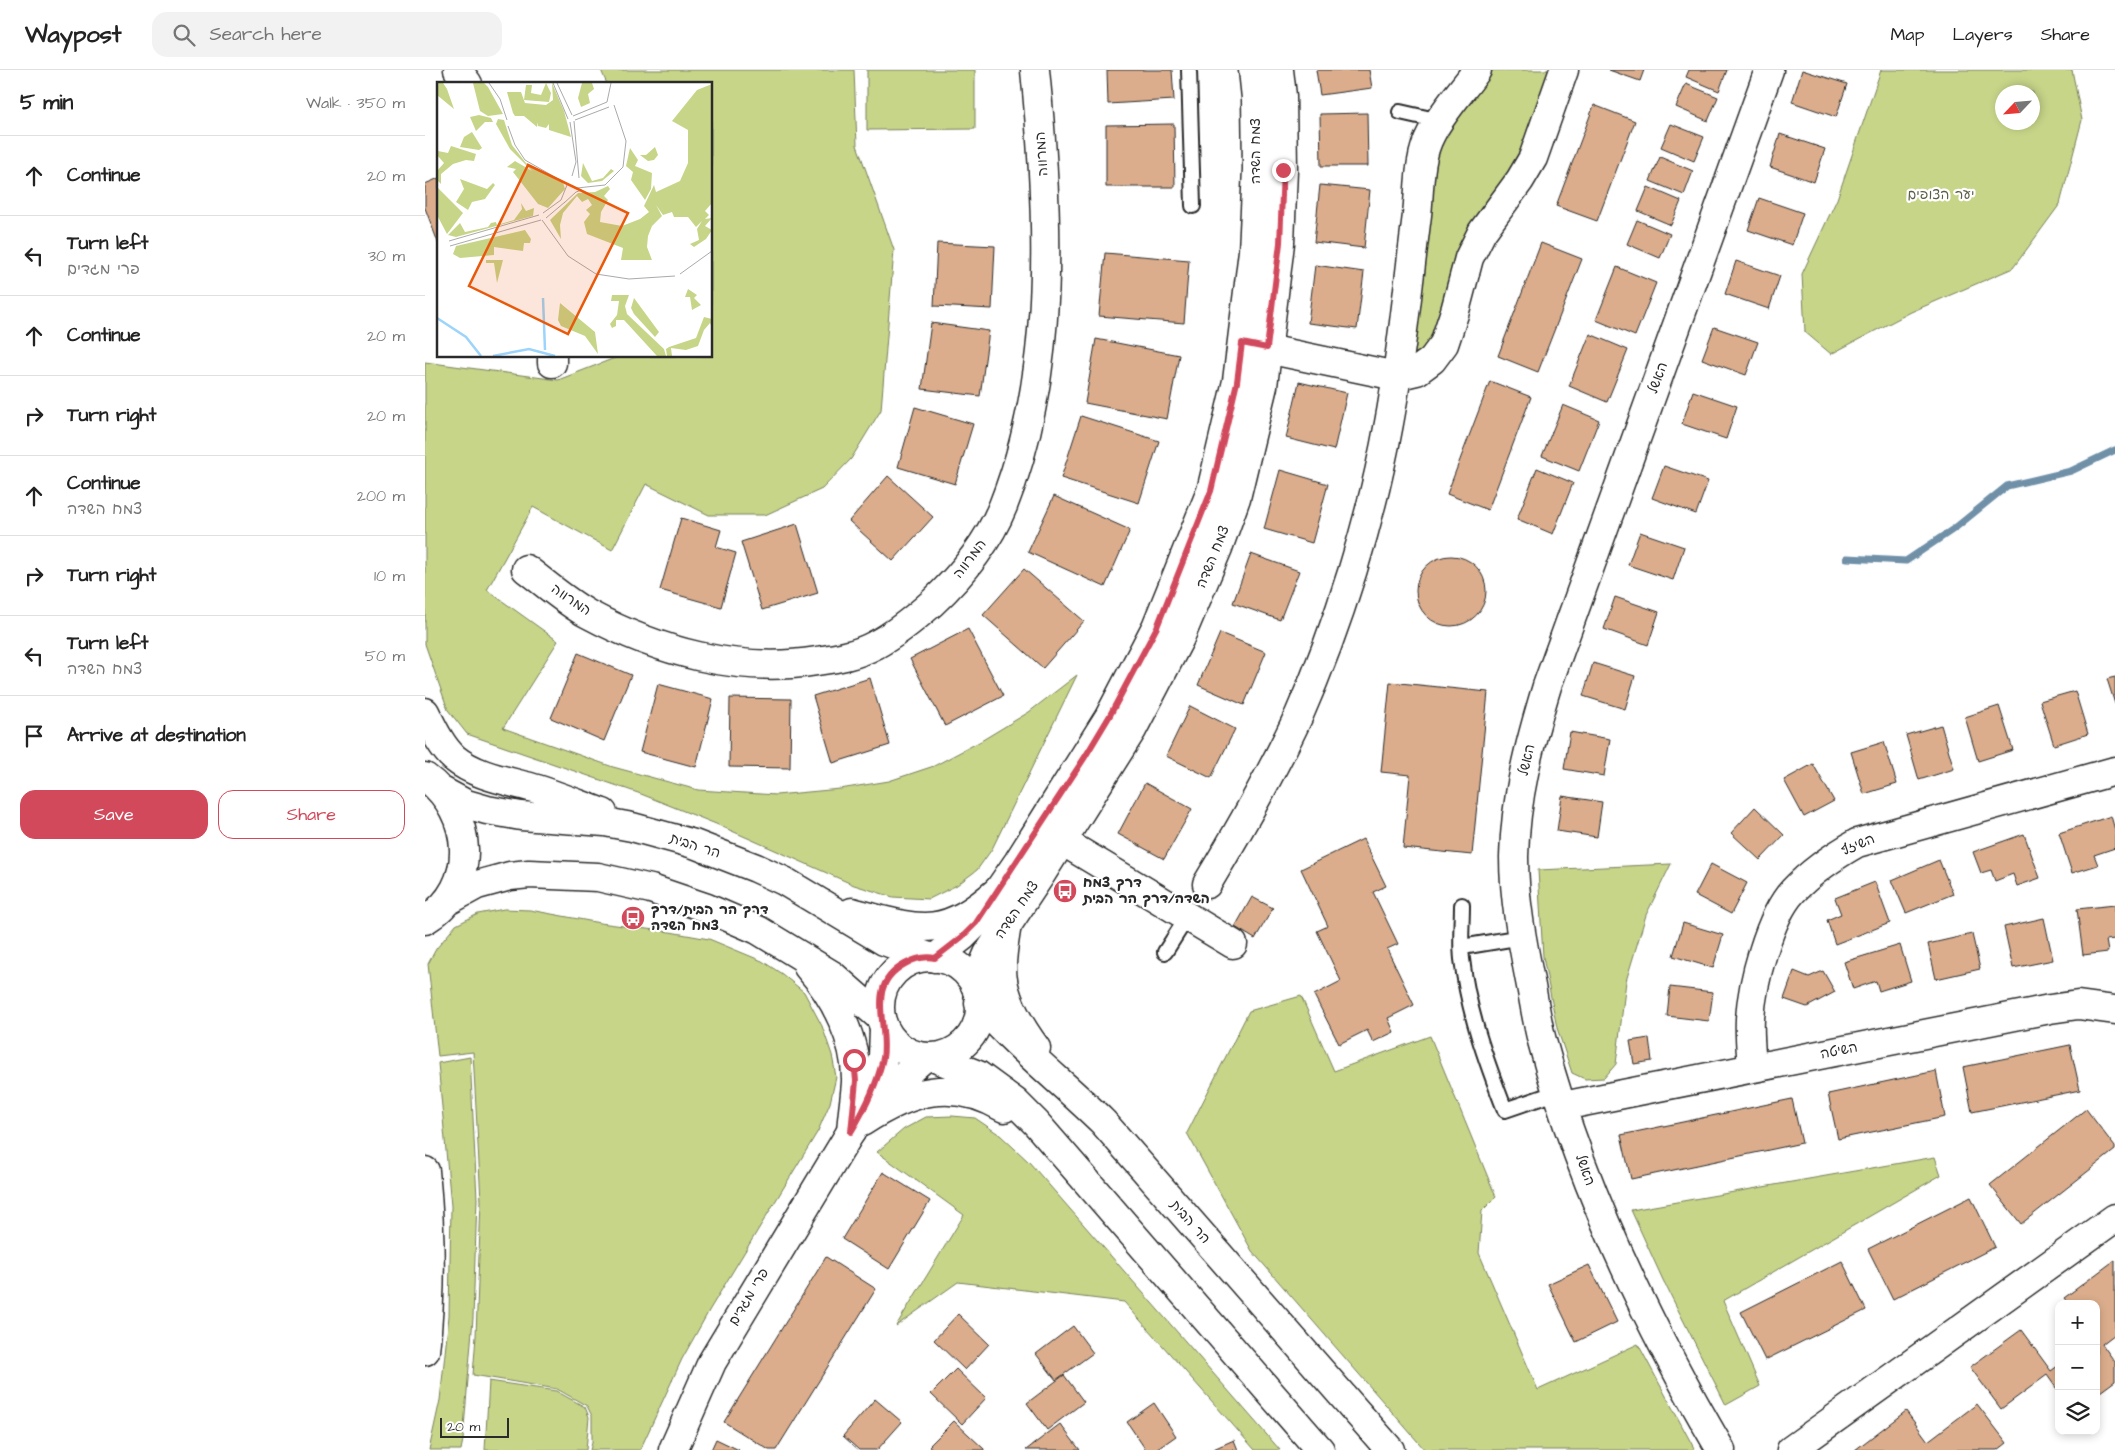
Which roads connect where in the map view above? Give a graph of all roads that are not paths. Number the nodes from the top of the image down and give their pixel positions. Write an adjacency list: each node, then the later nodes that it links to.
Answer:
1 (458, 70): 9 (street)
2 (1035, 70): 15 (street, המרווה)
3 (1189, 70): 12 (lane)
4 (1253, 70): 13 (street, צמח השדה)
5 (1279, 70): 13 (street, צמח השדה)
6 (1477, 70): 11 (street)
7 (1565, 70): 14 (street)
8 (1769, 70): 28 (street, האשל)
9 (467, 82)
10 (1400, 112): 11 (lane)
11 (1440, 121): 14 (street)
12 (1193, 206)
13 (1255, 346): 14 (street); 20 (street, צמח השדה); 22 (street, צמח השדה)
14 (1396, 376): 21 (street)
15 (526, 569)
16 (425, 712): 19 (street)
17 (2115, 771): 38 (street, השיזף)
18 (434, 784): 19 (street, הר הבית); 25 (street)
19 (665, 836): 23 (street, הר הבית)
20 (1063, 841): 26 (street); 27 (street, צמח השדה)
21 (1207, 884)
22 (999, 889): 23 (street); 33 (street, צמח השדה)
23 (819, 902): 33 (street, הר הבית)
24 (1461, 905): 30 (lane)
25 (432, 916): 31 (street)
26 (1188, 916): 29 (street); 32 (lane)
27 (1007, 924): 34 (street, צמח השדה); 39 (street)
28 (1522, 937): 30 (lane); 40 (street, האשל)
29 (1233, 944)
30 (1462, 947): 40 (lane)
31 (790, 949): 36 (street); 41 (street)
32 (1165, 952)
33 (932, 957): 34 (street); 36 (street)
34 (978, 997): 37 (street); 39 (street, הר הבית)
35 (2115, 1010): 38 (street, השיטה)
36 (883, 1023): 37 (street); 41 (street, פרי מגדים)
37 (930, 1057): 41 (street, פרי מגדים); 42 (street)
38 (1752, 1068): 40 (street, השיטה)
39 (1068, 1088): 48 (street, הר הבית)
40 (1560, 1099): 49 (street, האשל)
41 (850, 1135): 42 (street); 46 (street, פרי מגדים)
42 (1048, 1137): 47 (street)
43 (425, 1172): 45 (street)
44 (2115, 1218): 50 (street)
45 (425, 1351)
46 (673, 1450)
47 (1320, 1450)
48 (1390, 1450)
49 (1721, 1450)
50 (1791, 1450)

